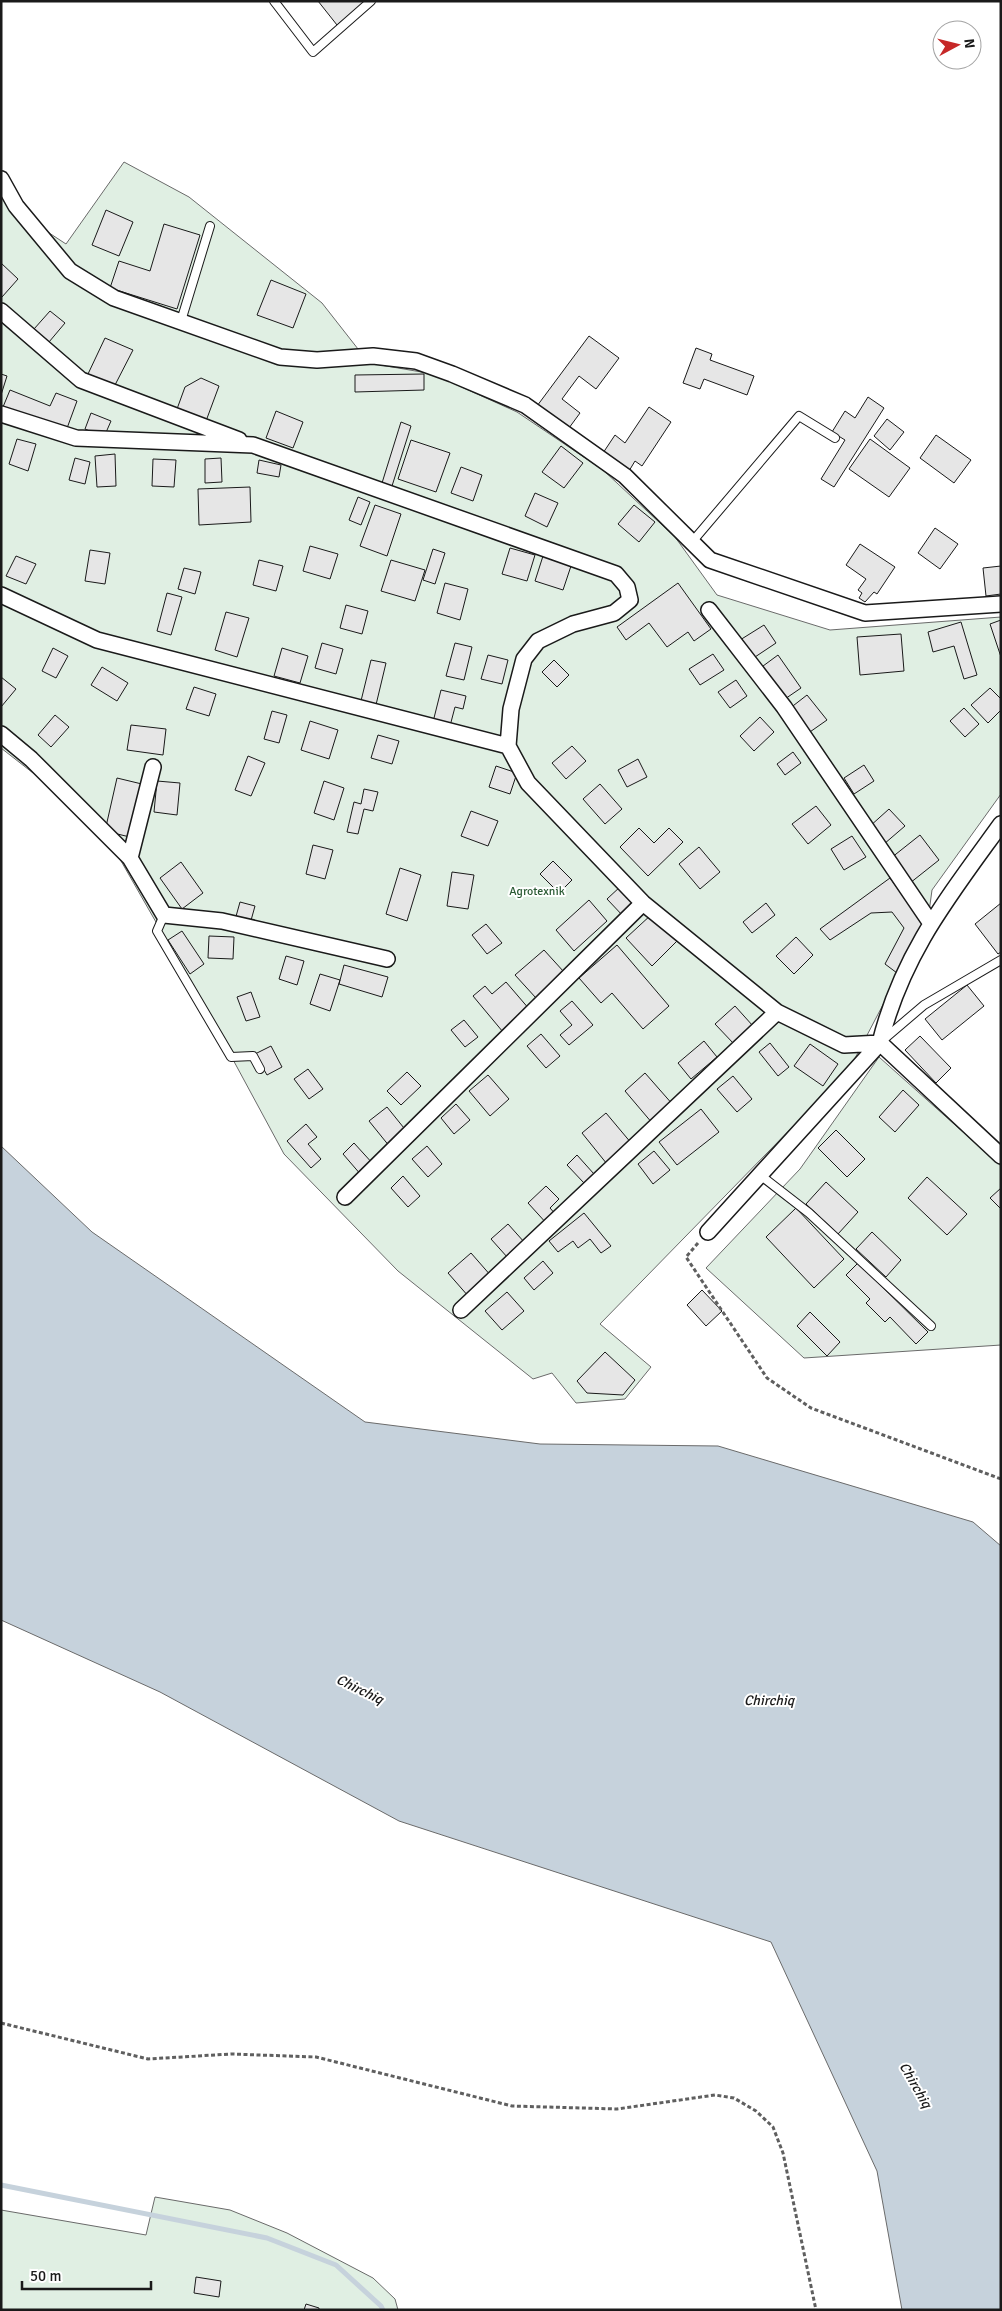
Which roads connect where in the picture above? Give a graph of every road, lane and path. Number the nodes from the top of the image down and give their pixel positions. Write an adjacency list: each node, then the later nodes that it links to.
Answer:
1 (274, 1): 2 (lane)
2 (372, 1)
3 (1, 180): 6 (street)
4 (210, 226): 6 (lane)
5 (1, 311): 9 (street)
6 (181, 321): 10 (street)
7 (1, 414): 9 (street)
8 (836, 438): 10 (lane)
9 (252, 444): 15 (street)
10 (692, 542): 12 (street)
11 (2, 598): 15 (street)
12 (1001, 604)
13 (709, 610): 21 (street)
14 (1, 734): 18 (street)
15 (508, 746): 19 (street)
16 (154, 767): 18 (street)
17 (1001, 824): 21 (street)
18 (130, 858): 20 (street)
19 (643, 903): 24 (street); 29 (street)
20 (164, 915): 22 (street); 26 (lane)
21 (930, 922): 25 (street)
22 (387, 959)
23 (1001, 960): 25 (lane)
24 (777, 1012): 25 (street); 31 (street)
25 (880, 1043): 27 (street); 28 (street)
26 (260, 1070)
27 (1001, 1156)
28 (760, 1175): 30 (street); 32 (lane)
29 (345, 1198)
30 (708, 1232): 33 (path)
31 (461, 1310)
32 (931, 1326)
33 (1001, 1478)
34 (1, 2023): 35 (path)
35 (816, 2310)

